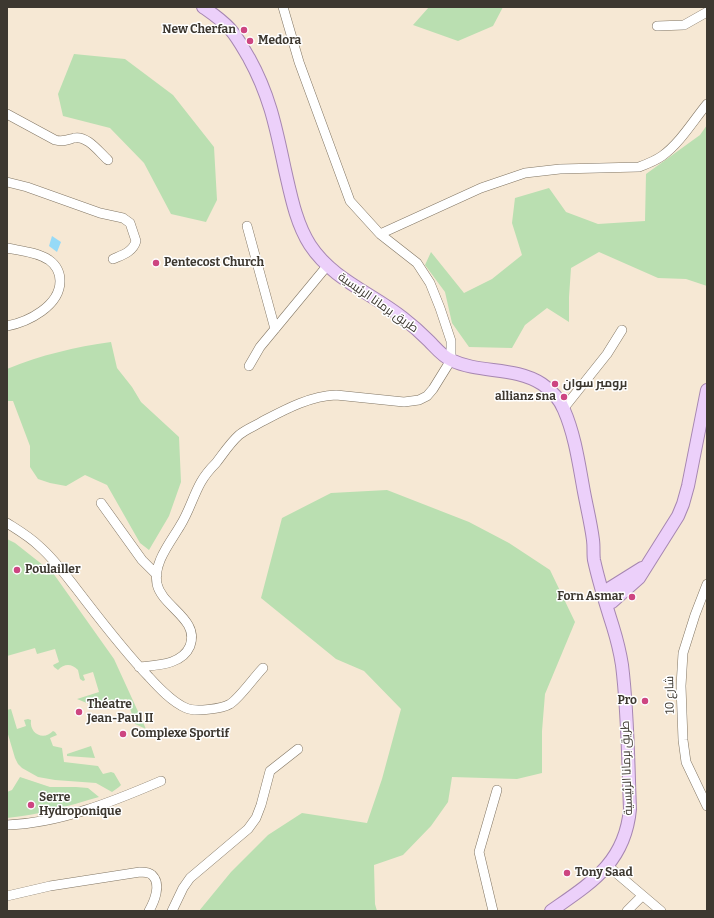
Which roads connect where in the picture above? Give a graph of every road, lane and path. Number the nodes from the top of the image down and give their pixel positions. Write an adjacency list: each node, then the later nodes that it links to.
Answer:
1 (203, 7): 13 (main road, طريق برمانا الرئيسية)
2 (283, 7): 10 (street)
3 (707, 12): 4 (street)
4 (657, 26)
5 (707, 104): 10 (street)
6 (7, 114): 7 (street)
7 (108, 160)
8 (7, 182): 12 (street)
9 (247, 226): 15 (street)
10 (380, 234): 17 (street)
11 (7, 248): 14 (street)
12 (113, 259)
13 (327, 266): 15 (street); 17 (main road, طريق برمانا الرئيسية)
14 (7, 326)
15 (275, 328): 18 (street)
16 (622, 330): 20 (street)
17 (451, 360): 20 (main road, طريق برمانا الرئيسية); 23 (street)
18 (249, 366)
19 (707, 390): 25 (main road)
20 (564, 408): 25 (main road, طريق برمانا الرئيسية)
21 (101, 503): 23 (street)
22 (7, 523): 26 (street)
23 (157, 575): 26 (street)
24 (707, 584): 31 (street, شارع 10)
25 (608, 597): 33 (main road, طريق برمانا الرئيسية)
26 (140, 667): 27 (street)
27 (263, 668)
28 (298, 749): 37 (street)
29 (160, 781): 32 (street)
30 (497, 790): 38 (street)
31 (707, 806)
32 (7, 825)
33 (608, 866): 35 (street); 39 (main road, طريق برمانا الرئيسية)
34 (7, 896): 36 (street)
35 (642, 896): 40 (street); 41 (street)
36 (149, 911)
37 (172, 911)
38 (493, 911)
39 (550, 911)
40 (627, 911)
41 (660, 911)

